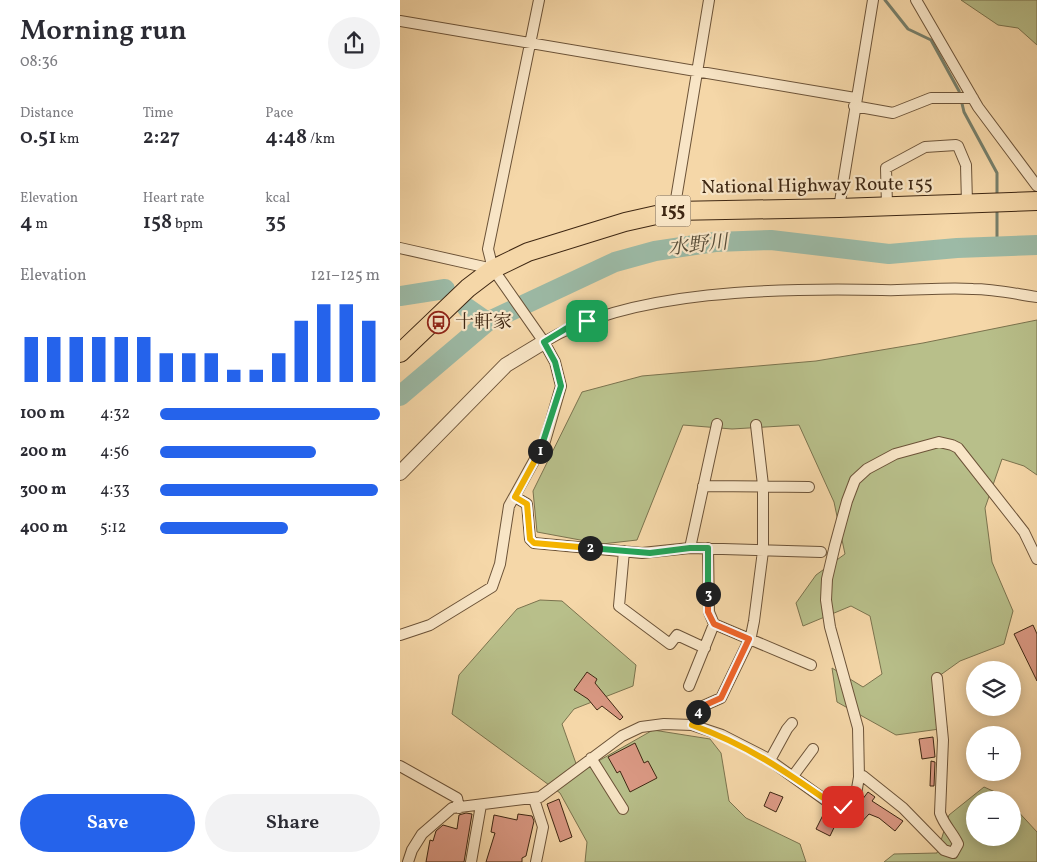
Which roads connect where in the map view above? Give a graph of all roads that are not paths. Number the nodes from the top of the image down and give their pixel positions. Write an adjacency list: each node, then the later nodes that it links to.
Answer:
1 (540, 0): 6 (street)
2 (709, 0): 7 (street)
3 (872, 0): 9 (street)
4 (916, 0): 8 (street)
5 (400, 22): 6 (street)
6 (529, 43): 7 (street); 17 (street)
7 (697, 72): 9 (street); 15 (street)
8 (973, 98): 9 (street); 10 (street)
9 (855, 102): 14 (street)
10 (1037, 186)
11 (1037, 201): 12 (highway, National Highway Route 155 / 155)
12 (967, 203): 13 (highway, National Highway Route 155 / 155); 13 (street)
13 (887, 206): 14 (highway, National Highway Route 155 / 155)
14 (839, 208): 15 (highway, National Highway Route 155 / 155)
15 (674, 210): 17 (highway, National Highway Route 155 / 155)
16 (400, 248): 17 (street)
17 (496, 274): 19 (street); 20 (highway, National Highway Route 155 / 155)
18 (1037, 297): 19 (street)
19 (544, 342): 23 (street); 27 (street)
20 (400, 353)
21 (717, 424): 24 (street)
22 (756, 425): 25 (street)
23 (400, 473)
24 (703, 486): 25 (street); 28 (street)
25 (763, 487): 26 (street); 31 (street)
26 (809, 487)
27 (515, 497): 30 (street); 35 (street)
28 (690, 548): 29 (street); 30 (street)
29 (708, 548): 31 (street); 34 (street)
30 (624, 551): 37 (street)
31 (763, 551): 32 (street); 36 (street)
32 (821, 552)
33 (1037, 559): 48 (street)
34 (714, 624): 36 (street); 37 (street)
35 (400, 635)
36 (749, 639): 38 (street); 42 (street)
37 (705, 648): 40 (street)
38 (811, 665)
39 (937, 678): 48 (street)
40 (689, 686)
41 (792, 723): 45 (street)
42 (692, 725): 44 (street); 45 (street)
43 (813, 749): 47 (street)
44 (591, 758): 49 (street); 52 (street)
45 (770, 760): 47 (street)
46 (400, 766): 51 (street)
47 (793, 776): 48 (street)
48 (859, 777)
49 (534, 799): 50 (street); 55 (street)
50 (481, 805): 51 (street); 54 (street)
51 (459, 808): 53 (street)
52 (623, 809)
53 (408, 862)
54 (471, 862)
55 (536, 862)

